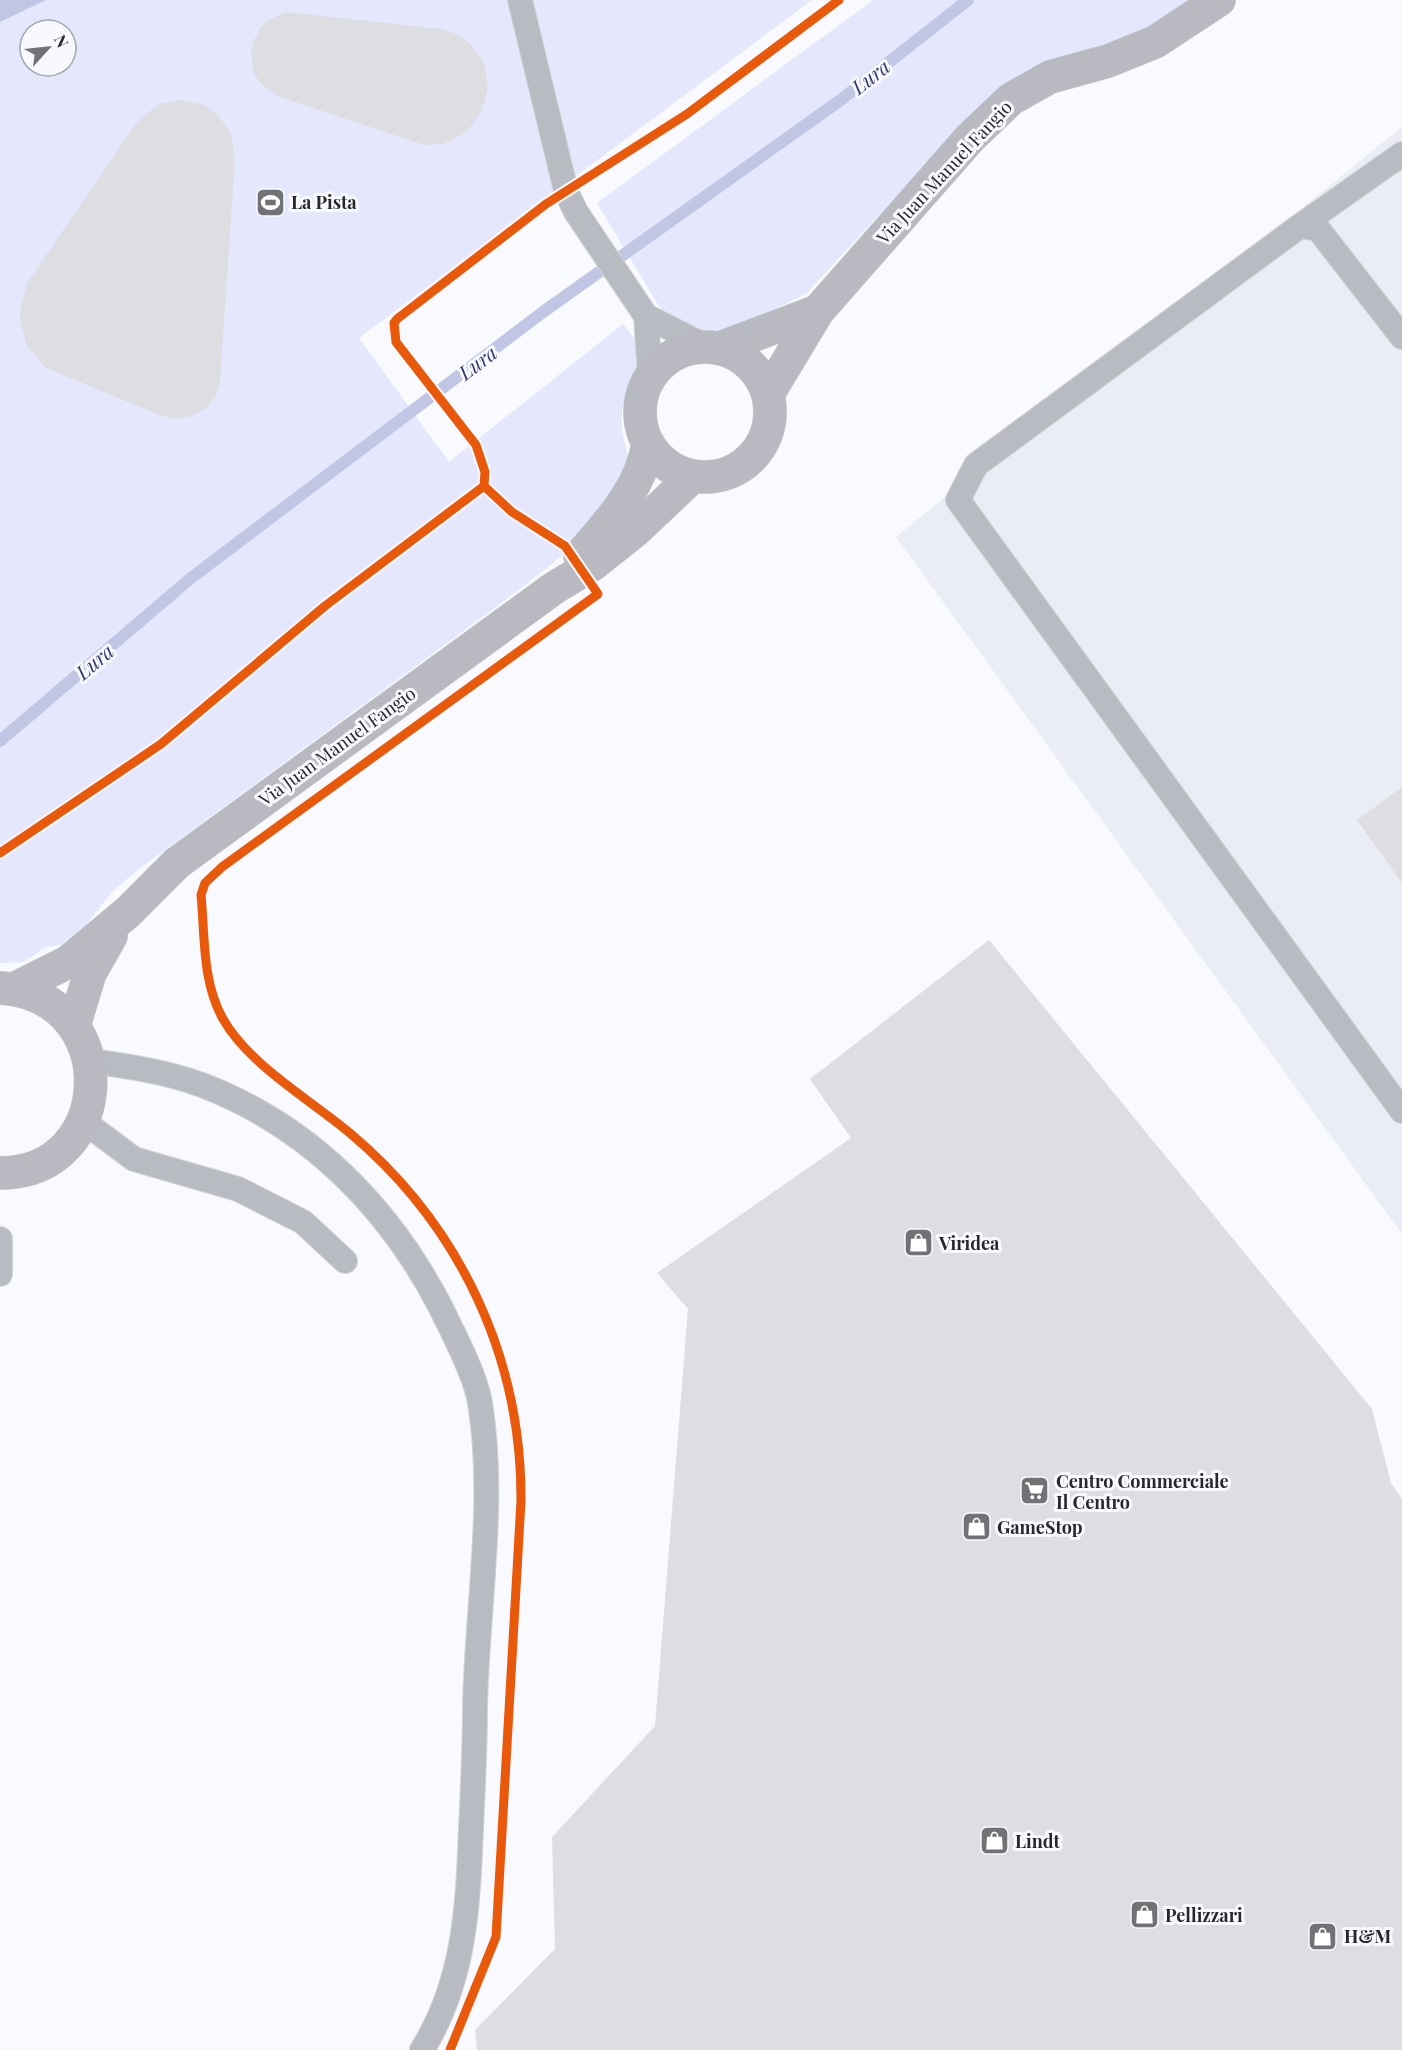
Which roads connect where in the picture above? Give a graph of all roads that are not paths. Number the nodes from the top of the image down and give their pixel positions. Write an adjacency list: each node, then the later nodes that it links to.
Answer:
1 (520, 0): 6 (lane)
2 (1218, 0): 5 (street, Via Juan Manuel Fangio)
3 (1402, 153): 4 (lane)
4 (1299, 226): 7 (lane); 18 (lane)
5 (818, 311): 8 (street, Via Juan Manuel Fangio); 10 (street, Via Juan Manuel Fangio)
6 (646, 316): 8 (lane); 9 (lane)
7 (1402, 337)
8 (712, 347): 9 (street); 10 (street)
9 (650, 376): 11 (street)
10 (768, 394): 12 (street)
11 (648, 444): 12 (street); 13 (street, Via Juan Manuel Fangio)
12 (692, 477): 13 (street, Via Juan Manuel Fangio)
13 (554, 588): 14 (street, Via Juan Manuel Fangio)
14 (128, 912): 15 (street, Via Juan Manuel Fangio); 16 (street, Via Juan Manuel Fangio)
15 (7, 989): 16 (street, Via Juan Manuel Fangio)
16 (74, 1026): 17 (street, Via Juan Manuel Fangio)
17 (90, 1061): 19 (street, Via Juan Manuel Fangio); 24 (lane)
18 (1402, 1112)
19 (83, 1121): 20 (street, Via Juan Manuel Fangio); 22 (lane)
20 (0, 1173)
21 (0, 1239): 23 (lane)
22 (345, 1262)
23 (0, 1274)
24 (422, 2050)

